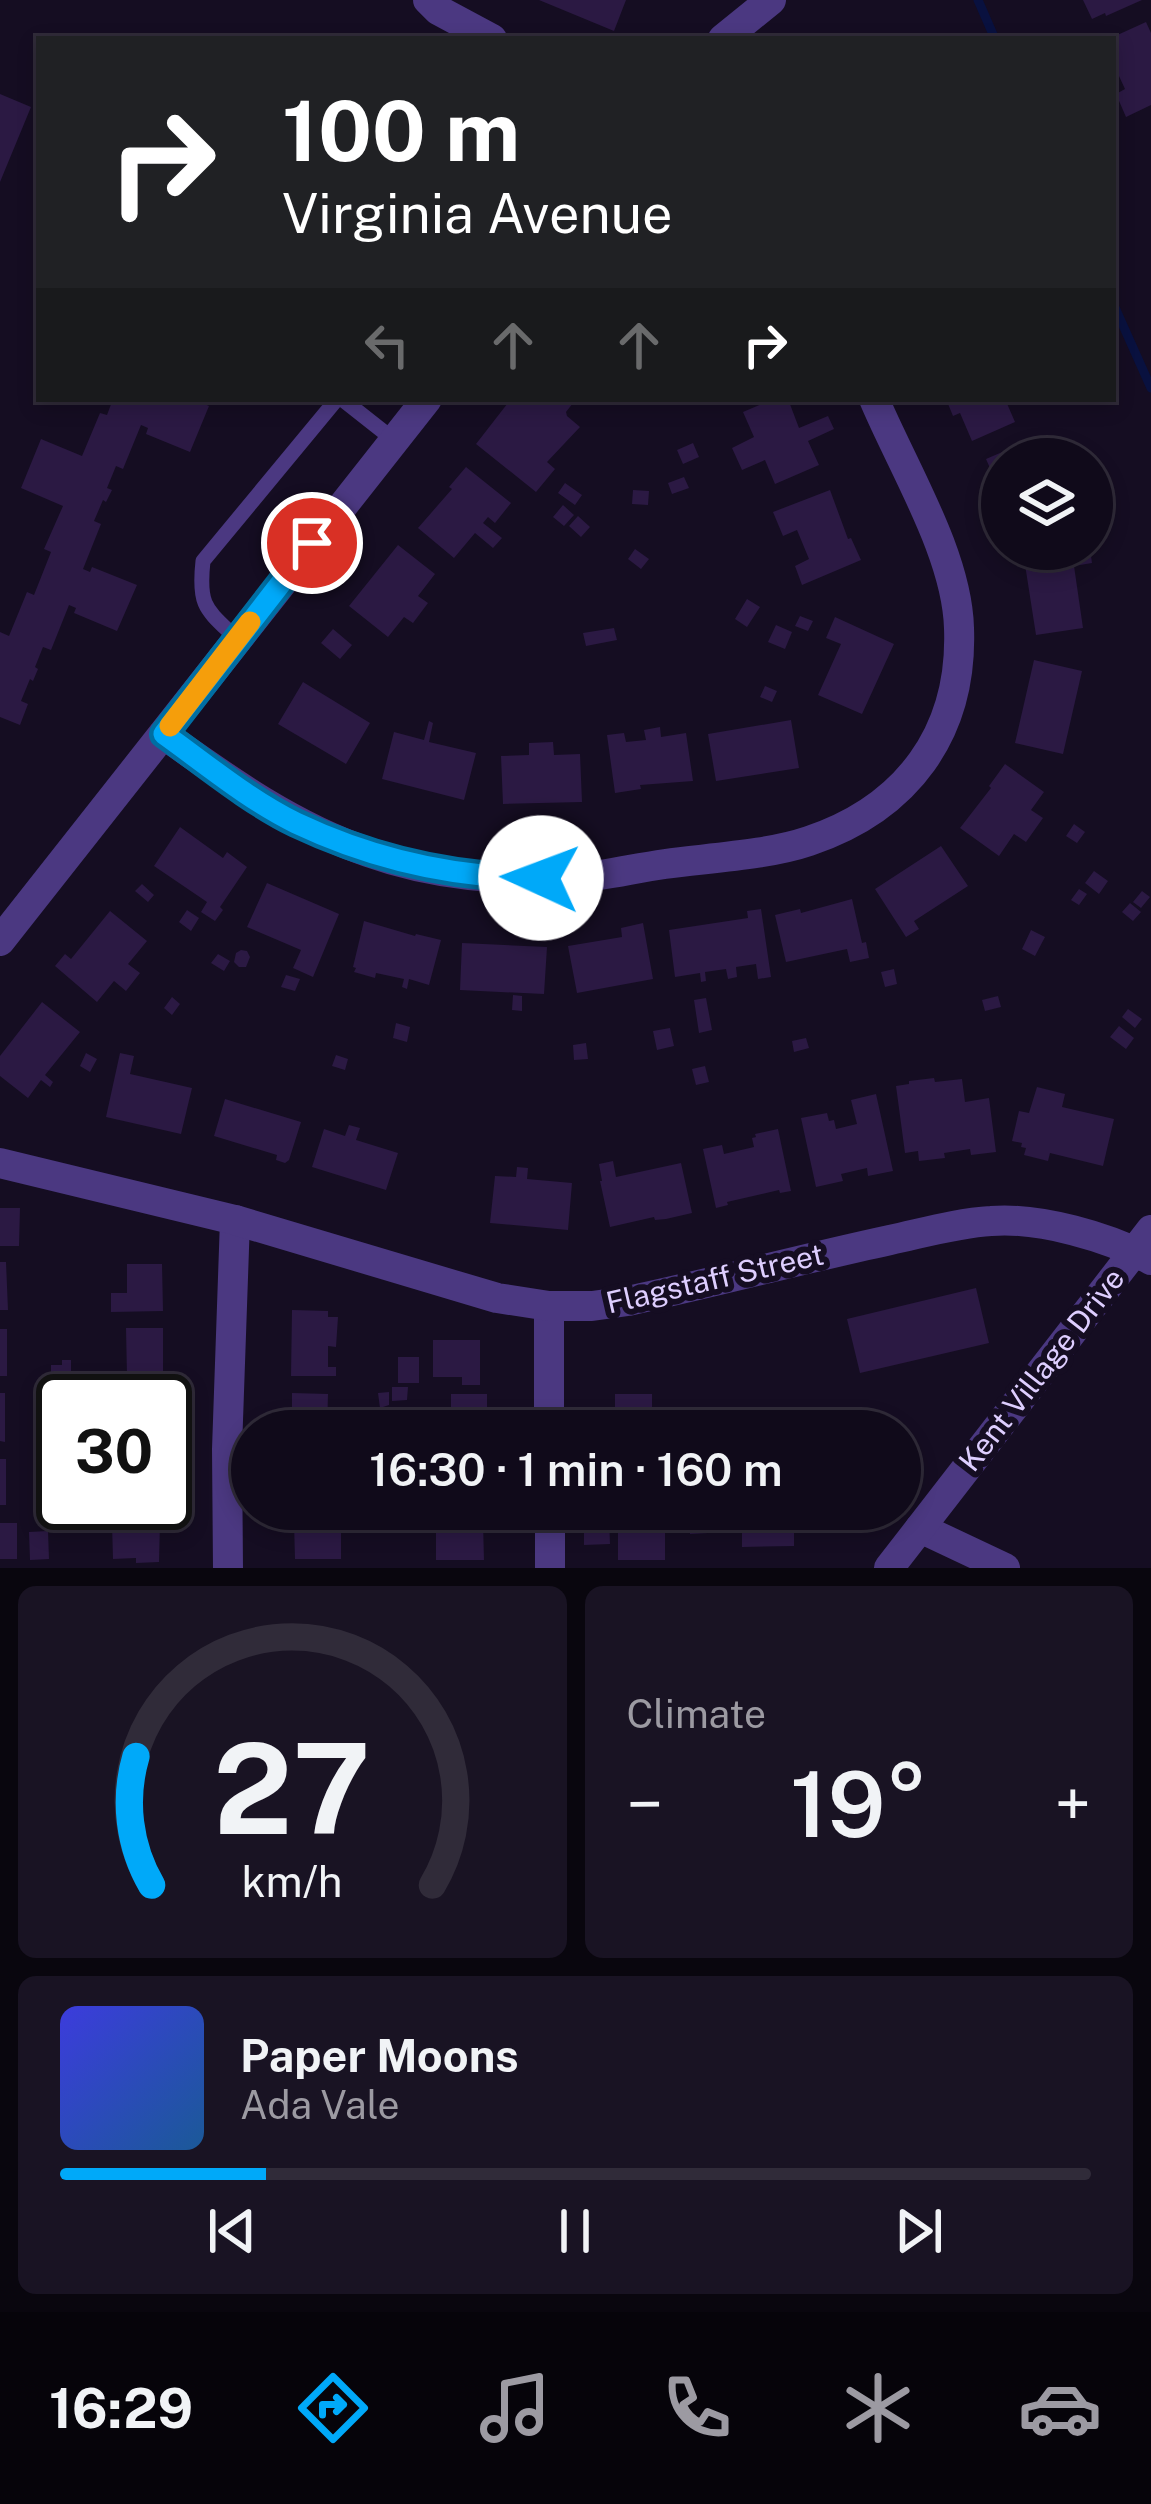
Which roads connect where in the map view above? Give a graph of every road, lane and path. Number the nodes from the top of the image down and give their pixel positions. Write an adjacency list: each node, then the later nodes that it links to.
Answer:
1 (428, 0): 3 (street)
2 (771, 0): 4 (street)
3 (486, 36)
4 (727, 36)
5 (336, 402): 10 (lane)
6 (343, 402): 9 (lane)
7 (425, 402): 9 (street)
8 (875, 402): 11 (street)
9 (394, 440): 10 (street)
10 (237, 639): 11 (street)
11 (164, 734): 12 (street)
12 (0, 941)
13 (0, 1162): 14 (street, Flagstaff Street)
14 (236, 1220): 16 (street, Flagstaff Street); 22 (street)
15 (1145, 1247): 16 (street, Flagstaff Street); 18 (street, Kent Village Drive)
16 (548, 1306): 17 (street)
17 (549, 1410)
18 (921, 1527)
19 (921, 1528): 25 (street)
20 (550, 1530): 23 (street)
21 (918, 1530): 24 (street, Kent Village Drive)
22 (228, 1568)
23 (550, 1568)
24 (890, 1568)
25 (1005, 1568)

